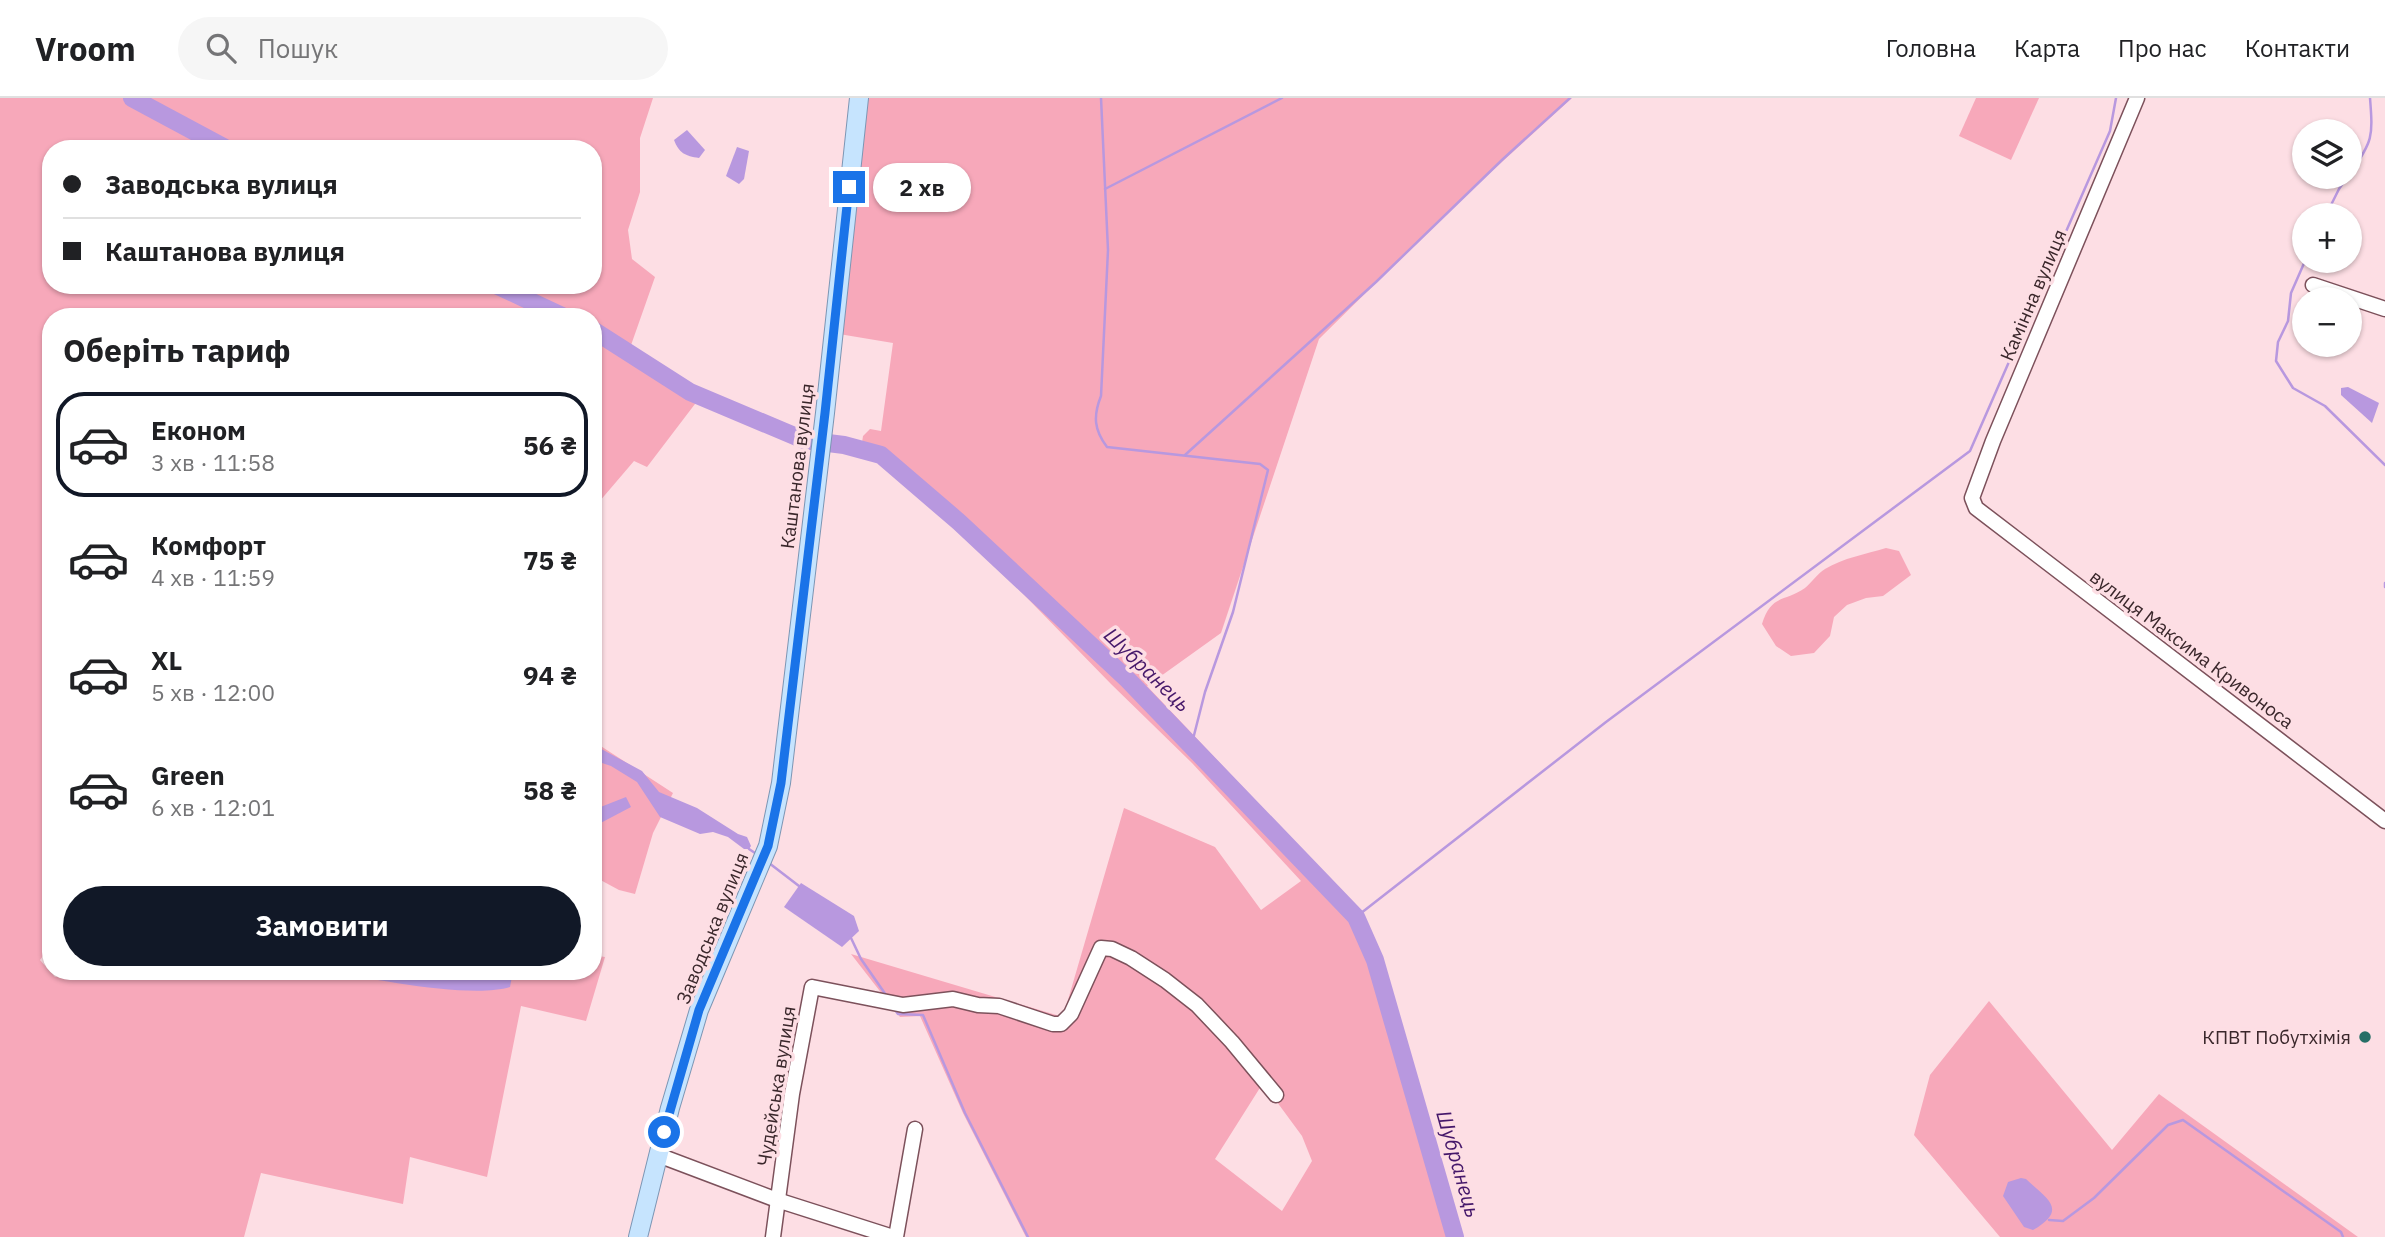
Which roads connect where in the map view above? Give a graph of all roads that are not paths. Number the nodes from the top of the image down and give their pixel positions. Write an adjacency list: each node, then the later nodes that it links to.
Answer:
1 (859, 98): 7 (main road, Каштанова вулиця)
2 (2137, 98): 5 (street, Камінна вулиця)
3 (2313, 285): 4 (street)
4 (2385, 309)
5 (1976, 509): 6 (street, вулиця Максима Кривоноса)
6 (2385, 821)
7 (769, 842): 10 (main road, Заводська вулиця)
8 (1276, 1095): 11 (street, Чудейська вулиця)
9 (915, 1129): 14 (street)
10 (658, 1155): 11 (street); 12 (main road, Заводська вулиця)
11 (777, 1200): 13 (street, Чудейська вулиця); 14 (street)
12 (638, 1237)
13 (773, 1237)
14 (894, 1237)

